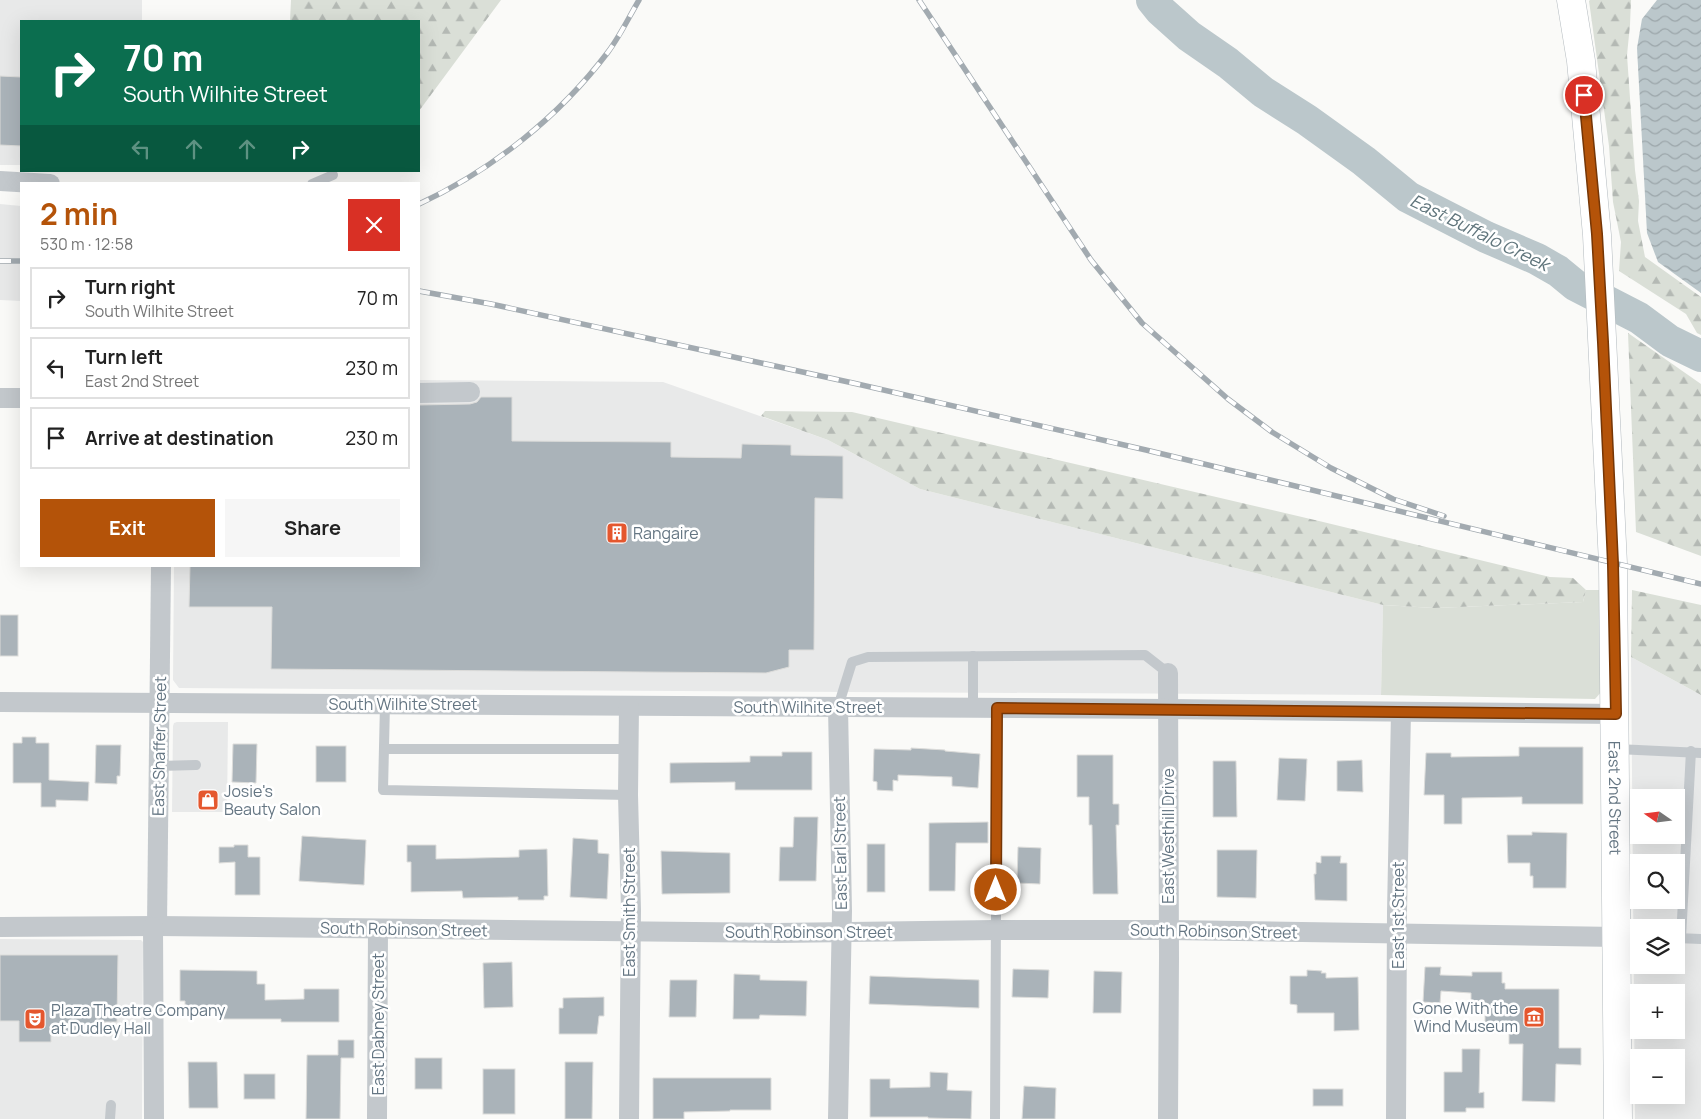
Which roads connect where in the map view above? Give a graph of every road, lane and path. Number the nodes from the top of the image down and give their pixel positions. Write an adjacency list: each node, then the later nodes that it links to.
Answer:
1 (1571, 0): 22 (main road, East 2nd Street)
2 (333, 175): 5 (lane)
3 (0, 181): 4 (street)
4 (20, 182)
5 (317, 182)
6 (470, 392): 7 (street)
7 (420, 393)
8 (0, 398): 9 (street)
9 (20, 398)
10 (161, 567): 14 (street, East Shaffer Street)
11 (973, 656): 12 (lane); 17 (lane); 18 (lane)
12 (1168, 674): 20 (street, East Westhill Drive)
13 (0, 702): 14 (street, South Wilhite Street)
14 (159, 703): 15 (street, South Wilhite Street); 28 (street, East Shaffer Street)
15 (385, 704): 16 (street, South Wilhite Street); 23 (lane)
16 (629, 706): 17 (street, South Wilhite Street); 24 (street, East Smith Street)
17 (838, 707): 18 (street, South Wilhite Street); 37 (street, East Earl Street)
18 (973, 708): 19 (street, South Wilhite Street)
19 (997, 708): 20 (street, South Wilhite Street); 35 (lane)
20 (1167, 709): 21 (street, South Wilhite Street); 36 (street, East Westhill Drive)
21 (1401, 712): 22 (street, South Wilhite Street); 38 (street, East 1st Street)
22 (1616, 714): 25 (main road, East 2nd Street)
23 (384, 748): 24 (lane); 29 (lane)
24 (629, 749): 29 (street, East Smith Street)
25 (1616, 749): 26 (lane); 39 (main road, East 2nd Street)
26 (1696, 752): 30 (lane)
27 (196, 765): 28 (lane)
28 (159, 766): 31 (street, East Shaffer Street)
29 (628, 795): 34 (street, East Smith Street)
30 (1680, 919)
31 (155, 926): 32 (street, South Robinson Street); 33 (street, South Robinson Street); 44 (street, East Shaffer Street)
32 (0, 927)
33 (378, 929): 34 (street, South Robinson Street); 45 (street, East Dabney Street)
34 (631, 930): 37 (street, South Robinson Street); 46 (street, East Smith Street)
35 (996, 930): 36 (street, South Robinson Street); 37 (street, South Robinson Street); 48 (lane)
36 (1169, 930): 38 (street, South Robinson Street); 49 (street, East Westhill Drive)
37 (841, 932): 47 (street, East Earl Street)
38 (1398, 934): 39 (street, South Robinson Street); 50 (street, East 1st Street)
39 (1628, 937): 51 (main road, East 2nd Street)
40 (1685, 938): 41 (lane)
41 (1701, 939)
42 (111, 1106): 43 (lane)
43 (110, 1119)
44 (154, 1119)
45 (378, 1119)
46 (629, 1119)
47 (838, 1119)
48 (996, 1119)
49 (1168, 1119)
50 (1396, 1119)
51 (1618, 1119)

